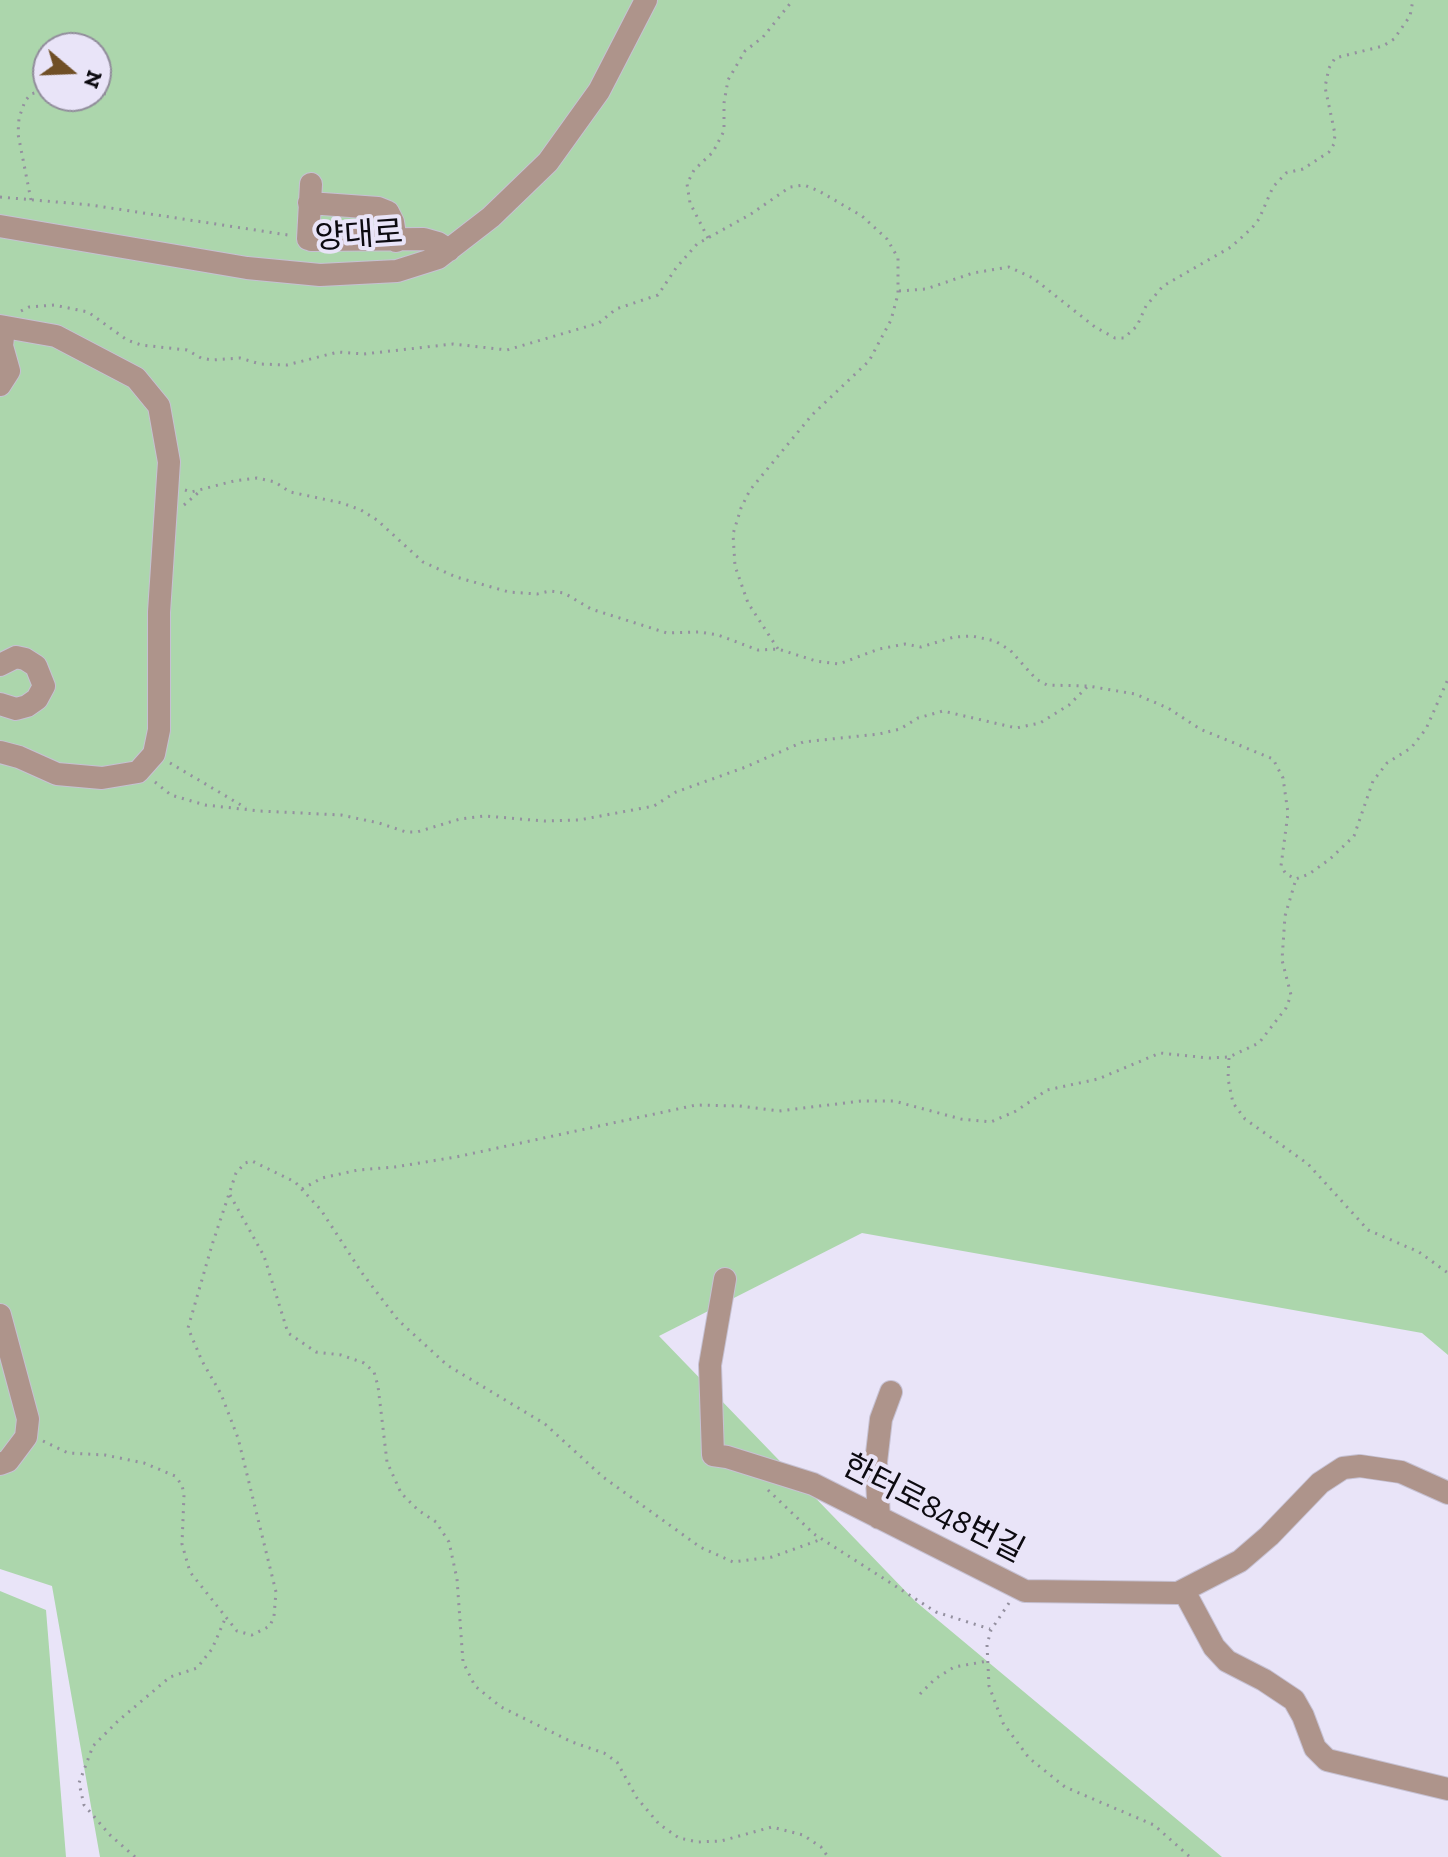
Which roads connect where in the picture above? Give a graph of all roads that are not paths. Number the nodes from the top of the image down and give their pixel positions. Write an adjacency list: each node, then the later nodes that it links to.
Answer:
1 (646, 0): 4 (street, 양대로)
2 (0, 226): 4 (street, 양대로)
3 (396, 241): 3 (street); 4 (street)
4 (449, 250)
5 (2, 326): 6 (street); 9 (street)
6 (0, 385)
7 (0, 665): 8 (street)
8 (0, 704)
9 (0, 752)
10 (725, 1279): 15 (street, 한터로848번길)
11 (0, 1315): 13 (street)
12 (891, 1392): 15 (street)
13 (0, 1464)
14 (1448, 1493): 16 (street, 한터로848번길)
15 (879, 1518): 16 (street, 한터로848번길)
16 (1184, 1591): 17 (street)
17 (1448, 1789)

